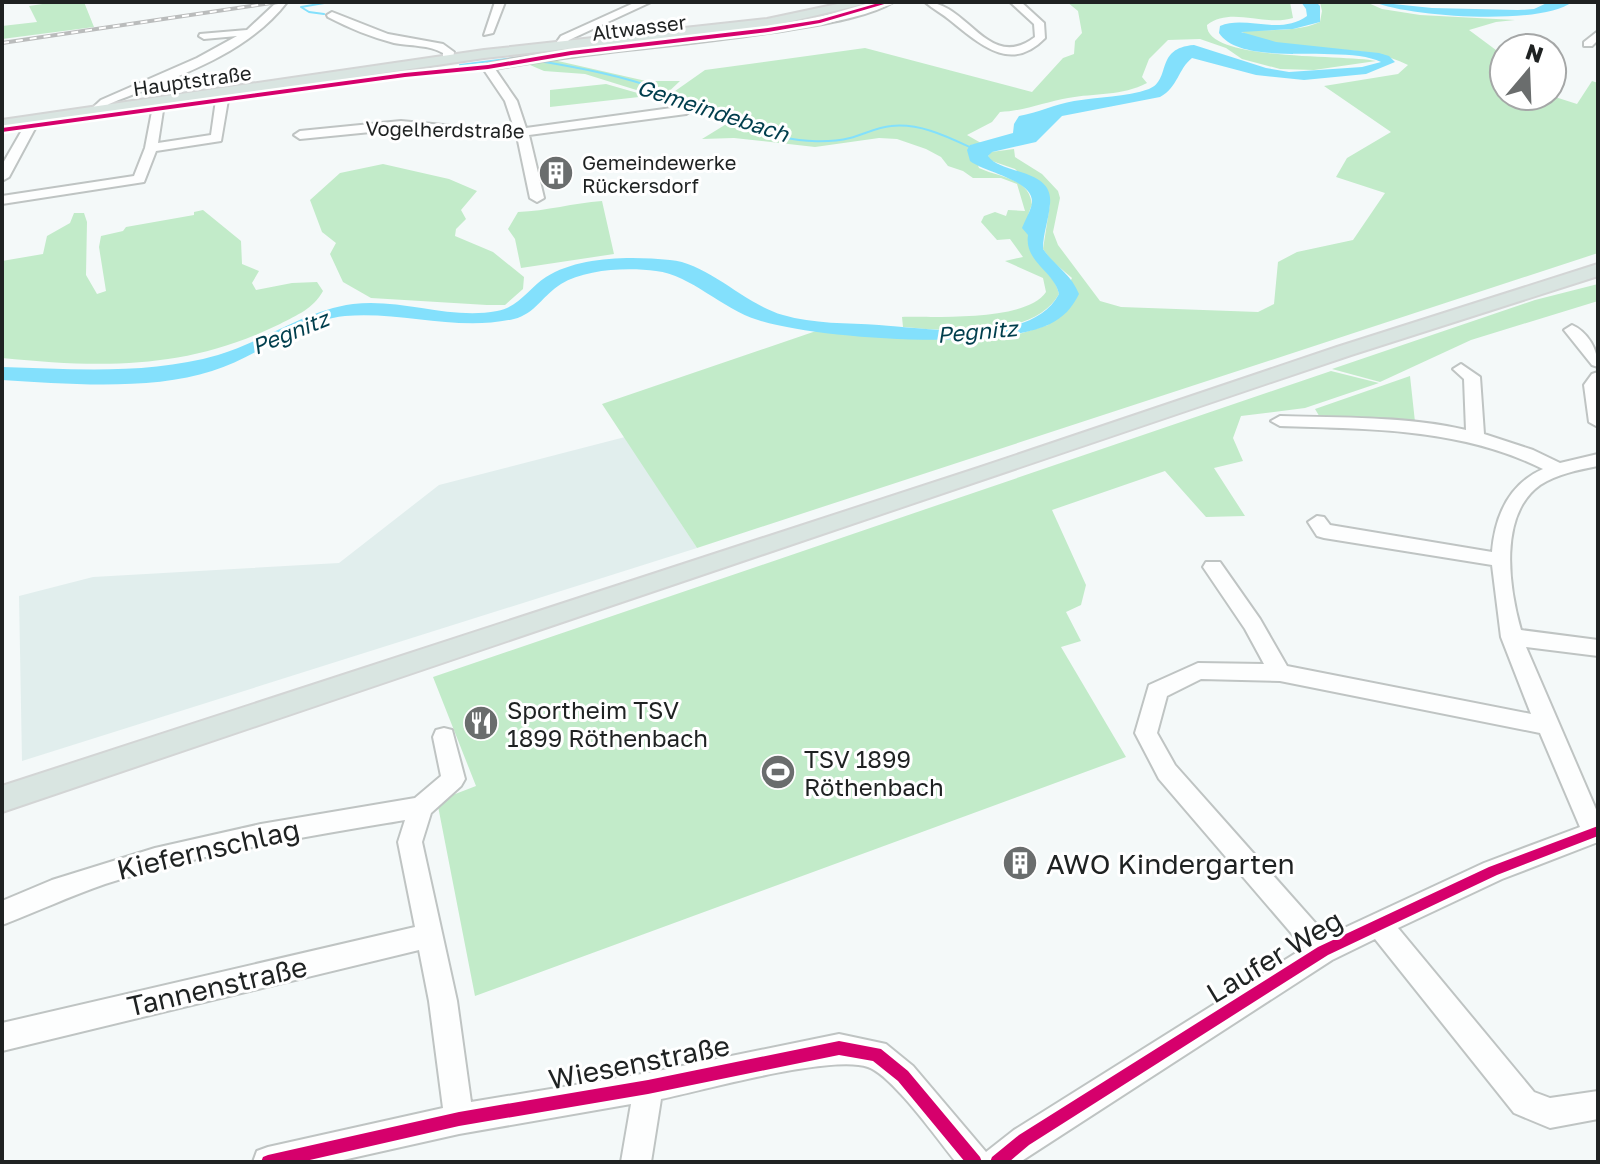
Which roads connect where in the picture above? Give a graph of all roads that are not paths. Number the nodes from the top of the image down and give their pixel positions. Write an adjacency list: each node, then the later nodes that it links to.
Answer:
1 (282, 2): 9 (street)
2 (500, 2): 10 (street)
3 (646, 2): 13 (street)
4 (865, 2): 13 (main road, Hauptstraße)
5 (888, 2): 13 (street, Altwasser)
6 (930, 2): 7 (street)
7 (1015, 2)
8 (332, 15): 15 (street)
9 (248, 32): 12 (street); 16 (street)
10 (488, 33)
11 (1598, 34): 14 (street)
12 (204, 36)
13 (569, 44): 15 (main road, Hauptstraße); 23 (street, Altwasser)
14 (1588, 44)
15 (447, 60): 17 (main road, Hauptstraße)
16 (175, 72): 18 (street); 20 (street)
17 (218, 94): 18 (main road, Hauptstraße); 25 (street)
18 (166, 102): 20 (main road, Hauptstraße); 25 (street)
19 (686, 110): 23 (street, Vogelherdstraße)
20 (94, 112): 21 (main road, Hauptstraße)
21 (33, 121): 22 (main road, Hauptstraße); 26 (street)
22 (2, 125)
23 (521, 132): 24 (street, Vogelherdstraße); 27 (street)
24 (300, 135)
25 (151, 148): 28 (street)
26 (2, 177)
27 (537, 198)
28 (2, 200)
29 (1598, 270): 47 (main road)
30 (1572, 330): 31 (street)
31 (1598, 362)
32 (1461, 369): 36 (street)
33 (1598, 377): 35 (street)
34 (1280, 421): 36 (street)
35 (1598, 422)
36 (1475, 437): 38 (street)
37 (1598, 460): 38 (street)
38 (1560, 470): 40 (street)
39 (1317, 522): 40 (street)
40 (1501, 560): 42 (street)
41 (1213, 567): 44 (street)
42 (1511, 637): 43 (street); 45 (street)
43 (1598, 648)
44 (1280, 673): 45 (street); 53 (street)
45 (1548, 726): 49 (street)
46 (444, 737): 48 (street)
47 (2, 799)
48 (421, 807): 50 (street, Kiefernschlag); 52 (street)
49 (1596, 832): 51 (street, Laufer Weg)
50 (2, 913)
51 (1378, 923): 53 (street, Laufer Weg); 56 (street)
52 (431, 935): 54 (street, Tannenstraße); 57 (street)
53 (1323, 951): 62 (street, Laufer Weg)
54 (2, 1037)
55 (648, 1087): 57 (street, Wiesenstraße); 60 (street); 61 (street, Wiesenstraße)
56 (1598, 1105)
57 (459, 1119): 58 (street, Wiesenstraße)
58 (340, 1154): 59 (street, Wiesenstraße)
59 (268, 1162)
60 (636, 1162)
61 (975, 1162)
62 (997, 1162)

